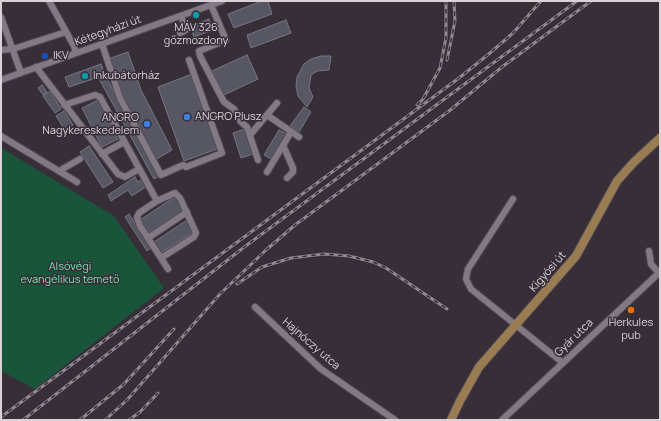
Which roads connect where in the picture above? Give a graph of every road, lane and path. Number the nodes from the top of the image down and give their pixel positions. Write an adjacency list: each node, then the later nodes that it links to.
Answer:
1 (49, 1): 6 (street)
2 (222, 1): 3 (street, Kétegyházi út)
3 (211, 5): 5 (street, Kétegyházi út); 20 (street)
4 (1, 16): 9 (street)
5 (181, 16): 7 (street); 8 (street, Kétegyházi út)
6 (66, 32): 9 (street); 11 (street)
7 (180, 33)
8 (102, 44): 11 (street, Kétegyházi út); 12 (street)
9 (12, 49): 10 (street); 14 (street)
10 (1, 50)
11 (76, 53): 13 (street, Kétegyházi út)
12 (189, 60)
13 (36, 67): 14 (street, Kétegyházi út); 17 (street)
14 (21, 73): 15 (street, Kétegyházi út)
15 (1, 80)
16 (277, 103): 18 (street)
17 (64, 105): 24 (street); 26 (street)
18 (267, 115): 19 (street); 20 (street)
19 (292, 132): 22 (street); 25 (street)
20 (250, 135): 28 (street)
21 (1, 136): 30 (street)
22 (299, 137)
23 (660, 138): 43 (main road, Kígyósi út)
24 (124, 142): 26 (street); 29 (street)
25 (283, 145): 31 (street); 32 (street)
26 (102, 154): 29 (street)
27 (80, 159): 30 (street)
28 (258, 160)
29 (139, 169): 35 (street)
30 (59, 171): 33 (street)
31 (267, 172)
32 (286, 178)
33 (77, 182)
34 (513, 198): 43 (street)
35 (157, 201): 36 (street); 37 (street)
36 (187, 212): 37 (street); 39 (street)
37 (148, 238): 39 (street)
38 (649, 251): 41 (street)
39 (161, 258): 40 (street)
40 (168, 269)
41 (659, 274): 44 (street, Gyár utca)
42 (255, 307): 45 (street, Hajnóczy utca)
43 (515, 324): 44 (street); 46 (main road, Kígyósi út)
44 (563, 362): 47 (street, Gyár utca)
45 (395, 420)
46 (451, 420)
47 (502, 420)

